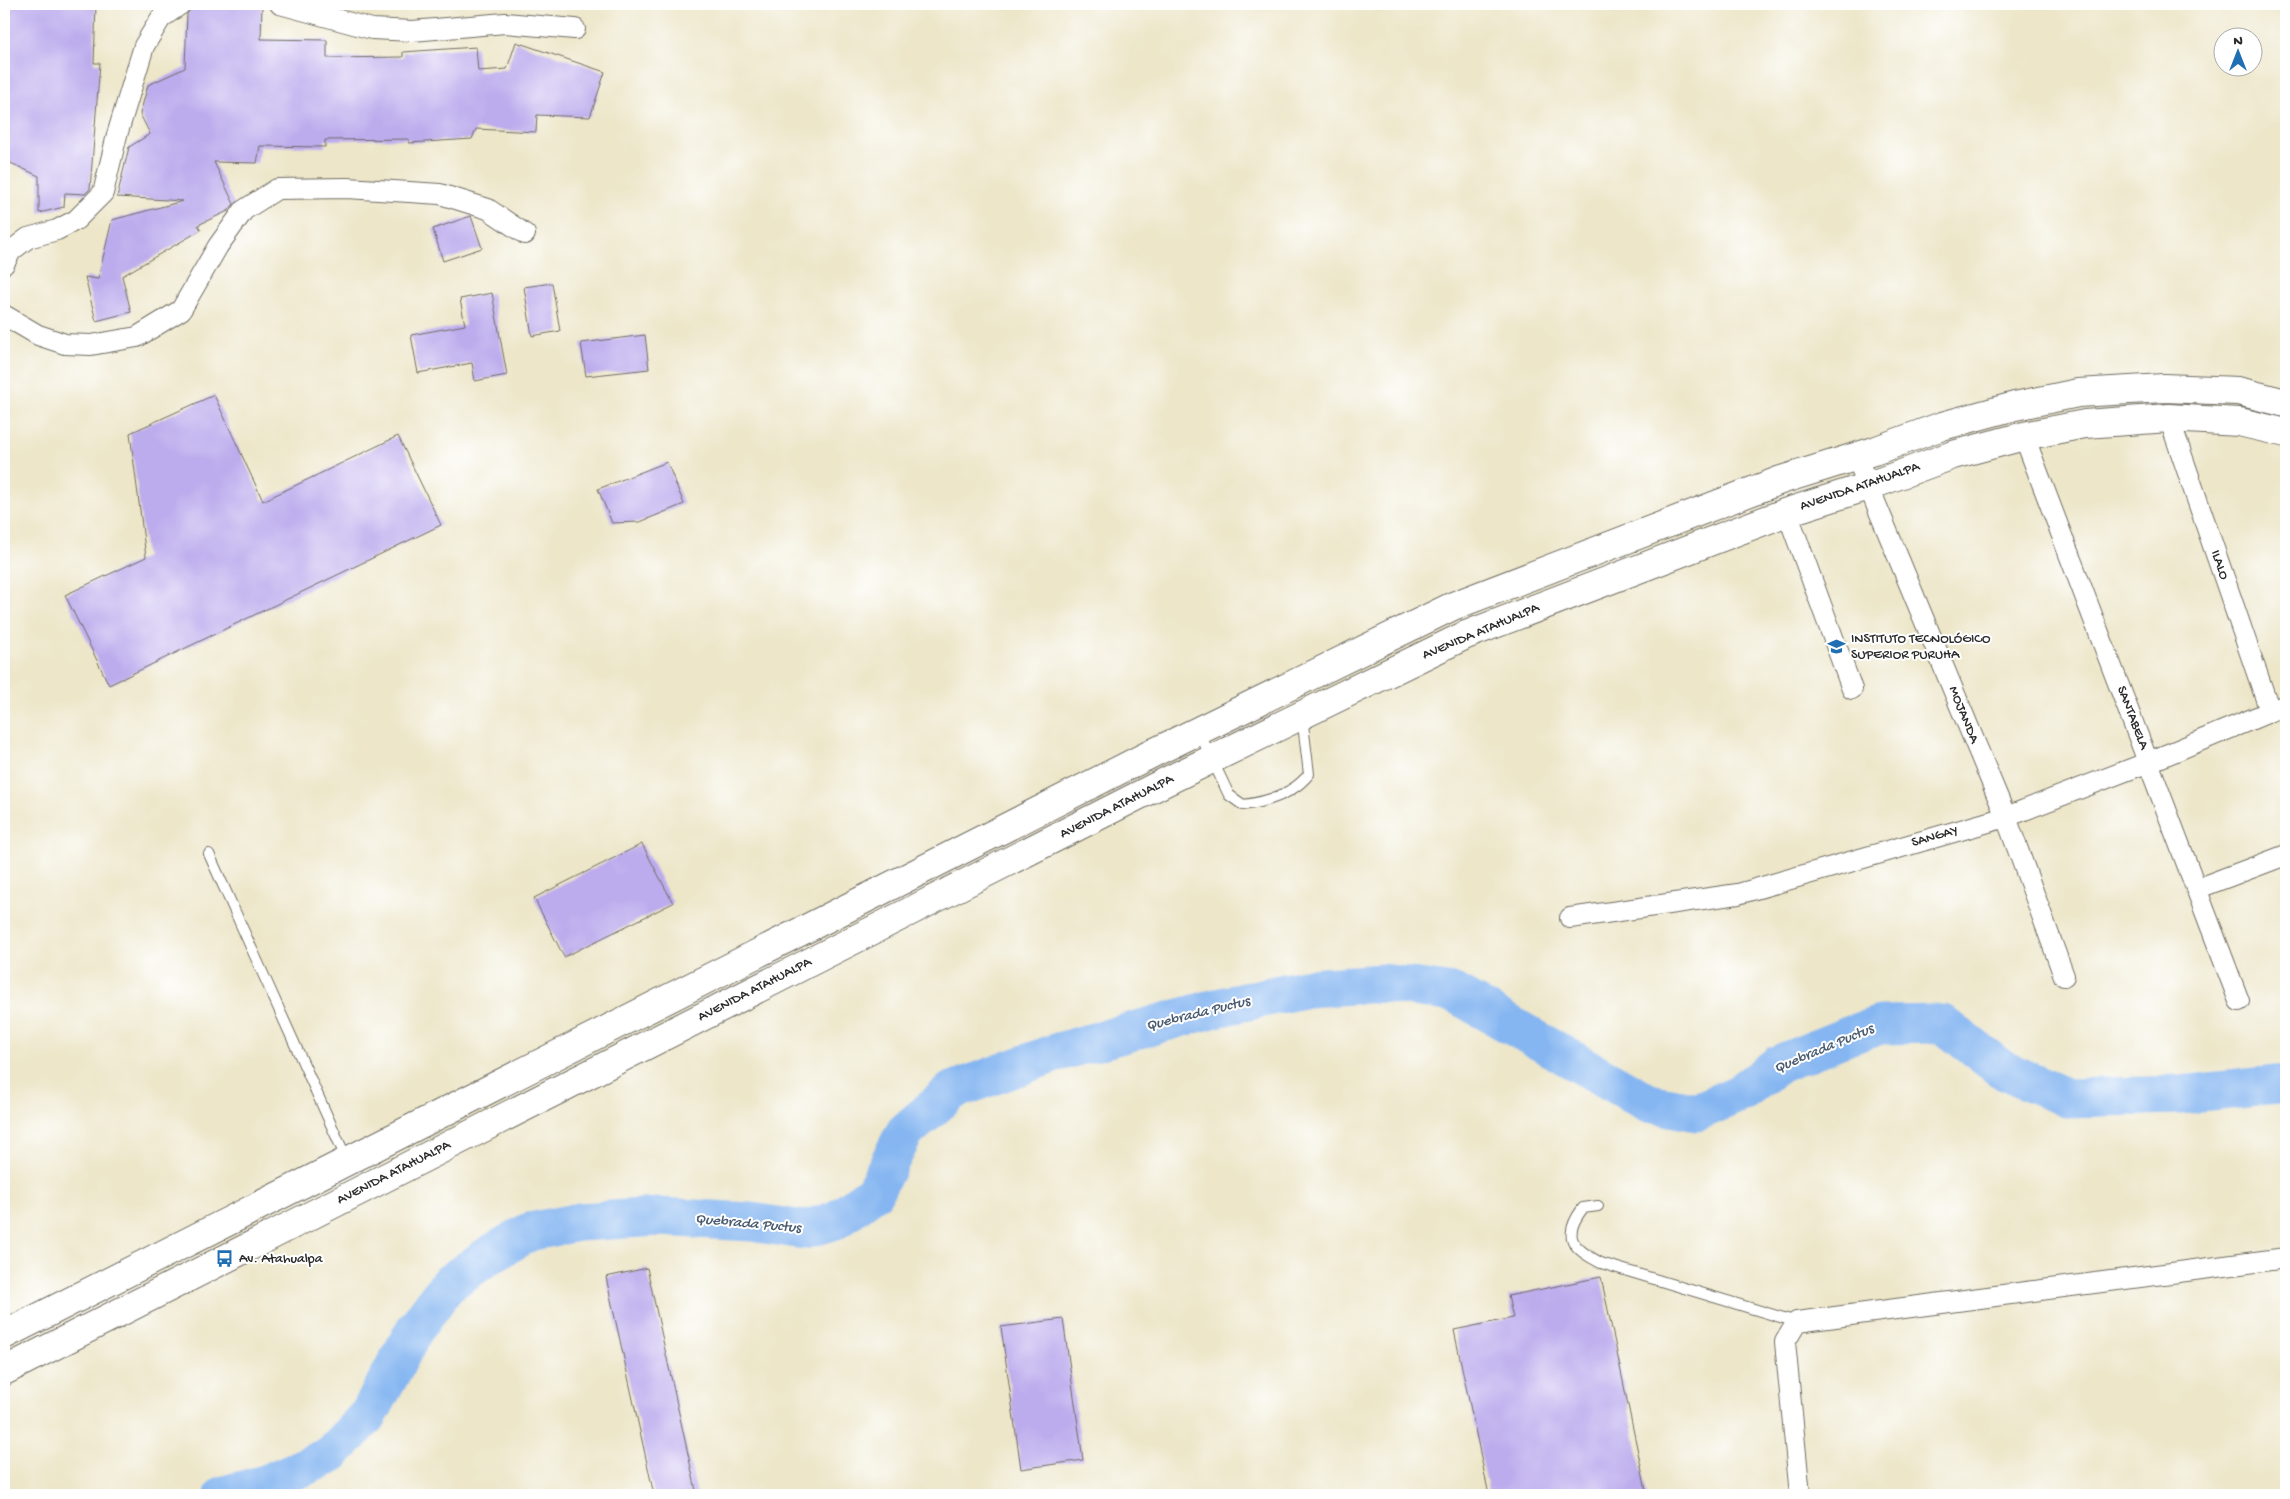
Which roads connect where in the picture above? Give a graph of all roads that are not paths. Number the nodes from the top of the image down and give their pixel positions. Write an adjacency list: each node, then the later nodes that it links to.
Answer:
1 (181, 4): 5 (street)
2 (280, 4): 3 (street)
3 (575, 29)
4 (525, 234): 6 (street)
5 (4, 264)
6 (4, 315)
7 (2286, 403): 11 (main road)
8 (2169, 418): 9 (main road, AVENIDA ATAHUALPA); 10 (main road, AVENIDA ATAHUALPA); 18 (street, ILALO)
9 (2286, 433)
10 (2024, 436): 12 (main road, AVENIDA ATAHUALPA); 22 (street, SANTABELA)
11 (1856, 456): 12 (street, MOJANDA); 14 (main road)
12 (1869, 486): 13 (main road, AVENIDA ATAHUALPA); 23 (street, MOJANDA)
13 (1787, 512): 15 (main road, AVENIDA ATAHUALPA); 17 (street)
14 (1569, 562): 15 (main road); 16 (main road)
15 (1581, 591): 19 (main road, AVENIDA ATAHUALPA)
16 (1306, 678): 19 (main road); 20 (main road)
17 (1852, 689)
18 (2278, 708): 22 (street, SANGAY)
19 (1311, 711): 21 (main road, AVENIDA ATAHUALPA); 21 (lane)
20 (1198, 731): 21 (lane); 24 (main road)
21 (1212, 759): 27 (main road, AVENIDA ATAHUALPA)
22 (2149, 762): 23 (street, SANGAY); 28 (street, SANTABELA)
23 (2006, 817): 29 (street, SANGAY); 31 (street, MOJANDA)
24 (1001, 830): 27 (main road); 30 (main road)
25 (209, 854): 34 (lane)
26 (2286, 855): 28 (street)
27 (1015, 858): 32 (main road, AVENIDA ATAHUALPA)
28 (2196, 889): 33 (street, SANTABELA)
29 (1570, 918)
30 (739, 963): 32 (main road); 34 (main road)
31 (2064, 976)
32 (753, 991): 37 (main road, AVENIDA ATAHUALPA)
33 (2239, 1001)
34 (348, 1161): 36 (main road)
35 (1598, 1206): 39 (lane)
36 (224, 1224): 37 (main road); 40 (main road)
37 (238, 1252): 41 (main road, AVENIDA ATAHUALPA)
38 (2286, 1258): 39 (street)
39 (1797, 1322): 42 (street)
40 (4, 1335)
41 (4, 1371)
42 (1800, 1495)

